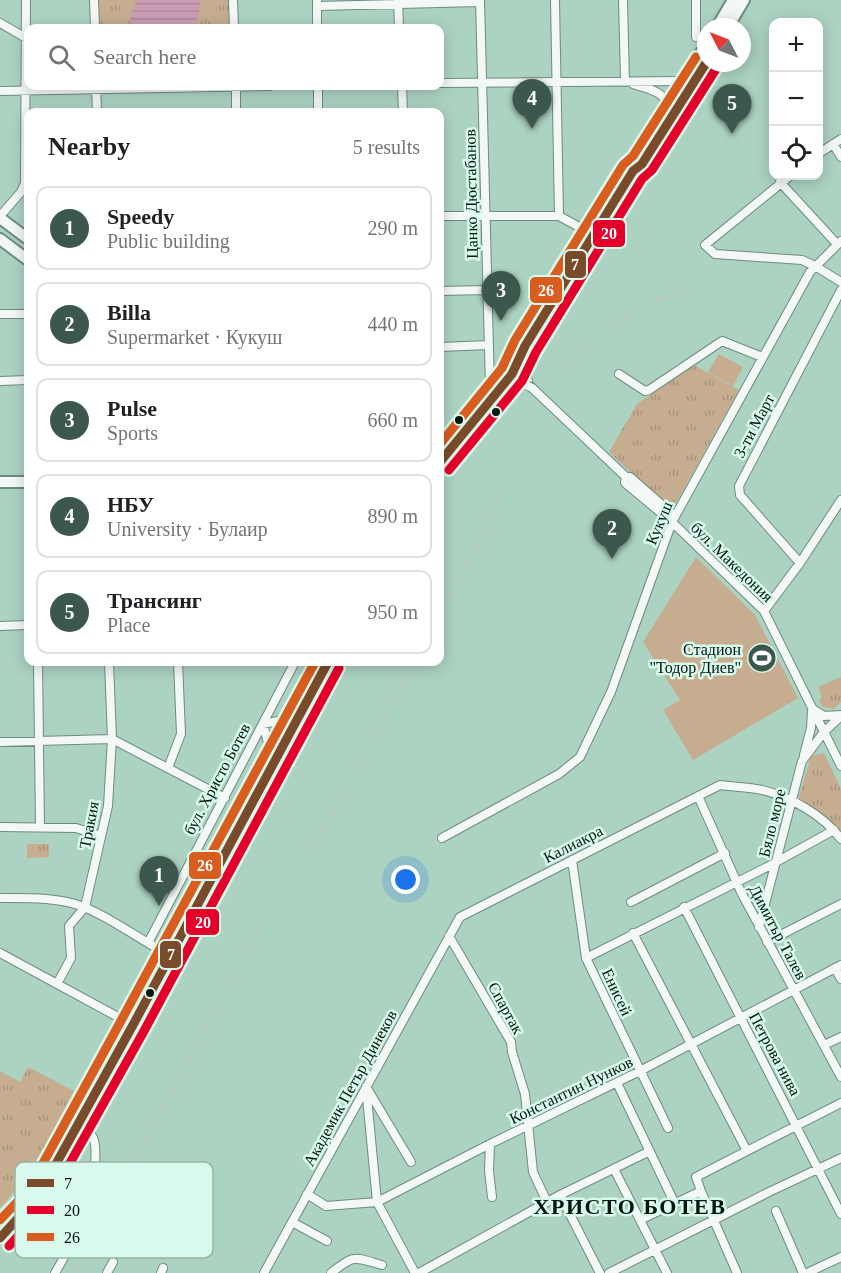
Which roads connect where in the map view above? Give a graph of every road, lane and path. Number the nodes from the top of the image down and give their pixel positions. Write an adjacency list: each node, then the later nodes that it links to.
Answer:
1 (26, 0): 15 (street)
2 (94, 0): 16 (street)
3 (233, 0): 17 (street)
4 (555, 0): 24 (street)
5 (623, 0): 26 (street)
6 (696, 0): 21 (street)
7 (733, 0): 12 (main road)
8 (744, 0): 13 (main road)
9 (480, 1): 11 (street); 25 (street, Цанко Дюстабанов)
10 (317, 3): 11 (street); 18 (street)
11 (398, 3): 19 (street)
12 (722, 18)
13 (733, 18)
14 (0, 23): 20 (street)
15 (26, 24)
16 (95, 24)
17 (234, 24)
18 (317, 24)
19 (399, 24)
20 (24, 37)
21 (696, 37)
22 (697, 65): 27 (main road)
23 (698, 72): 27 (main road)
24 (555, 81): 25 (street); 26 (street); 52 (street)
25 (482, 82): 28 (street); 50 (street, Цанко Дюстабанов)
26 (625, 82): 27 (street); 41 (street)
27 (689, 82): 41 (main road); 46 (main road)
28 (444, 83)
29 (49, 90): 35 (street)
30 (96, 90): 37 (street)
31 (236, 90): 38 (street)
32 (318, 90): 39 (street)
33 (402, 90): 40 (street)
34 (0, 91): 35 (street)
35 (26, 91): 36 (street)
36 (26, 108)
37 (97, 108)
38 (236, 108)
39 (318, 108)
40 (402, 108)
41 (668, 108): 46 (main road)
42 (841, 139): 43 (street)
43 (832, 144): 44 (street); 45 (street)
44 (823, 151)
45 (841, 157)
46 (633, 171): 58 (main road)
47 (783, 180): 48 (street)
48 (780, 182): 57 (street); 60 (street)
49 (24, 188): 53 (street)
50 (484, 215): 51 (street); 52 (street); 62 (street, Цанко Дюстабанов)
51 (444, 216)
52 (559, 216): 54 (street)
53 (0, 217): 55 (main road)
54 (581, 228)
55 (24, 236)
56 (0, 239): 59 (main road)
57 (839, 242): 60 (street, Кукуш)
58 (582, 253): 68 (main road); 75 (street); 75 (street, бул. Македония, bridge)
59 (24, 257)
60 (815, 266): 61 (street); 70 (street, Кукуш)
61 (841, 282)
62 (487, 290): 64 (street); 67 (street, Цанко Дюстабанов)
63 (841, 290): 84 (street, 3-ти Март)
64 (444, 291)
65 (0, 314): 66 (street)
66 (24, 314)
67 (489, 345): 69 (street); 74 (street, Цанко Дюстабанов)
68 (525, 346): 74 (main road); 77 (main road)
69 (444, 347)
70 (762, 357): 71 (street); 83 (street, Кукуш)
71 (619, 374)
72 (24, 380): 73 (street)
73 (0, 381)
74 (490, 387): 76 (main road)
75 (532, 388): 83 (street, бул. Македония)
76 (444, 441)
77 (444, 457)
78 (0, 482): 79 (main road)
79 (24, 482)
80 (0, 488): 81 (main road)
81 (24, 488)
82 (841, 500): 84 (street)
83 (672, 522): 85 (street, бул. Македония); 113 (street, Кукуш)
84 (800, 563): 85 (street)
85 (765, 611): 94 (street, бул. Македония)
86 (24, 625): 87 (street)
87 (0, 626)
88 (38, 666): 100 (street)
89 (108, 666): 99 (street, Тракия)
90 (178, 666): 105 (street)
91 (293, 666): 97 (street, бул. Христо Ботев)
92 (313, 666): 96 (main road, бул. Христо Ботев)
93 (326, 666): 138 (main road, бул. Христо Ботев)
94 (813, 709): 95 (street); 98 (street, бул. Македония); 103 (street)
95 (841, 716): 98 (street, Бяло море)
96 (283, 720): 97 (street, бул. Христо Ботев); 102 (main road, бул. Христо Ботев)
97 (263, 724): 102 (street, бул. Христо Ботев); 107 (street, бул. Христо Ботев)
98 (824, 732): 103 (street, Бяло море); 104 (street, бул. Македония)
99 (112, 739): 100 (street); 105 (street); 112 (street, Тракия)
100 (40, 741): 101 (street); 110 (street)
101 (0, 742)
102 (269, 747): 130 (main road, бул. Христо Ботев)
103 (802, 761): 108 (street, Бяло море)
104 (841, 766)
105 (168, 768): 107 (street)
106 (698, 796): 108 (street, Калиакра); 115 (street, Димитър Талев); 116 (street, Калиакра)
107 (225, 798): 129 (street, бул. Христо Ботев)
108 (792, 802): 111 (street); 117 (street, Бяло море)
109 (0, 827): 110 (street)
110 (40, 827): 112 (street)
111 (834, 830): 114 (street); 117 (street)
112 (102, 836): 122 (street, Тракия)
113 (442, 838)
114 (841, 839)
115 (725, 853): 118 (street, Димитър Талев); 120 (street)
116 (572, 860): 124 (street, Калиакра); 132 (street, Енисей)
117 (776, 862): 118 (street); 125 (street, Бяло море)
118 (736, 882): 123 (street); 125 (street, Димитър Талев)
119 (0, 898): 122 (street)
120 (632, 902)
121 (841, 904): 128 (street)
122 (85, 907): 129 (street); 135 (street, Тракия)
123 (684, 907): 126 (street); 137 (street, Петрова нива)
124 (460, 917): 127 (street, Академик Петър Динеков)
125 (759, 927): 128 (street, Димитър Талев)
126 (633, 933): 132 (street); 140 (street)
127 (449, 936): 145 (street, Академик Петър Динеков); 147 (street, Спартак)
128 (767, 942): 136 (street, Димитър Талев)
129 (148, 944): 130 (street)
130 (162, 951): 138 (main road, бул. Христо Ботев)
131 (0, 953): 135 (street)
132 (586, 958): 142 (street, Енисей)
133 (838, 966): 134 (street); 136 (street, Константин Нунков)
134 (841, 979)
135 (57, 984): 138 (street)
136 (793, 989): 137 (street, Константин Нунков); 141 (street, Димитър Талев)
137 (741, 1018): 140 (street, Константин Нунков); 148 (street, Петрова нива)
138 (129, 1023): 149 (main road, бул. Христо Ботев); 155 (main road, бул. Христо Ботев)
139 (841, 1037): 141 (street)
140 (692, 1044): 142 (street, Константин Нунков); 153 (street)
141 (824, 1045): 143 (street, Димитър Талев)
142 (640, 1071): 144 (street, Константин Нунков); 150 (street, Енисей)
143 (841, 1077)
144 (617, 1083): 147 (street, Константин Нунков); 152 (street)
145 (366, 1086): 158 (street); 162 (street, Академик Петър Динеков); 165 (street)
146 (841, 1103): 148 (street)
147 (530, 1125): 151 (street, Константин Нунков); 166 (street, Спартак)
148 (797, 1125): 153 (street); 159 (street, Петрова нива)
149 (75, 1128): 156 (main road, бул. Христо Ботев); 157 (street)
150 (668, 1128)
151 (490, 1144): 164 (street); 165 (street, Константин Нунков)
152 (650, 1151): 160 (street); 167 (street)
153 (747, 1151): 161 (street)
154 (841, 1158): 159 (street)
155 (46, 1162)
156 (56, 1162)
157 (94, 1162)
158 (411, 1162)
159 (817, 1168): 170 (street, Петрова нива); 171 (street)
160 (614, 1169): 163 (street); 172 (street)
161 (701, 1191): 167 (street); 171 (street)
162 (307, 1194): 165 (street, Константин Нунков); 175 (street, Академик Петър Динеков)
163 (560, 1195): 166 (street); 188 (street)
164 (492, 1197)
165 (377, 1202): 187 (street)
166 (547, 1202): 187 (street)
167 (675, 1204): 172 (street)
168 (15, 1205): 173 (main road, бул. Христо Ботев)
169 (776, 1211): 192 (street)
170 (841, 1214)
171 (714, 1219): 178 (street); 191 (street)
172 (640, 1220): 178 (street)
173 (0, 1221)
174 (15, 1221): 176 (main road, бул. Христо Ботев)
175 (292, 1222): 177 (street); 185 (street, Академик Петър Динеков)
176 (0, 1238)
177 (327, 1241)
178 (654, 1249): 189 (street); 190 (street)
179 (841, 1257): 192 (street)
180 (63, 1258): 183 (street)
181 (113, 1262): 184 (street)
182 (382, 1265): 186 (street)
183 (55, 1273)
184 (107, 1273)
185 (264, 1273)
186 (331, 1273)
187 (417, 1273)
188 (600, 1273)
189 (609, 1273)
190 (667, 1273)
191 (737, 1273)
192 (805, 1273)

